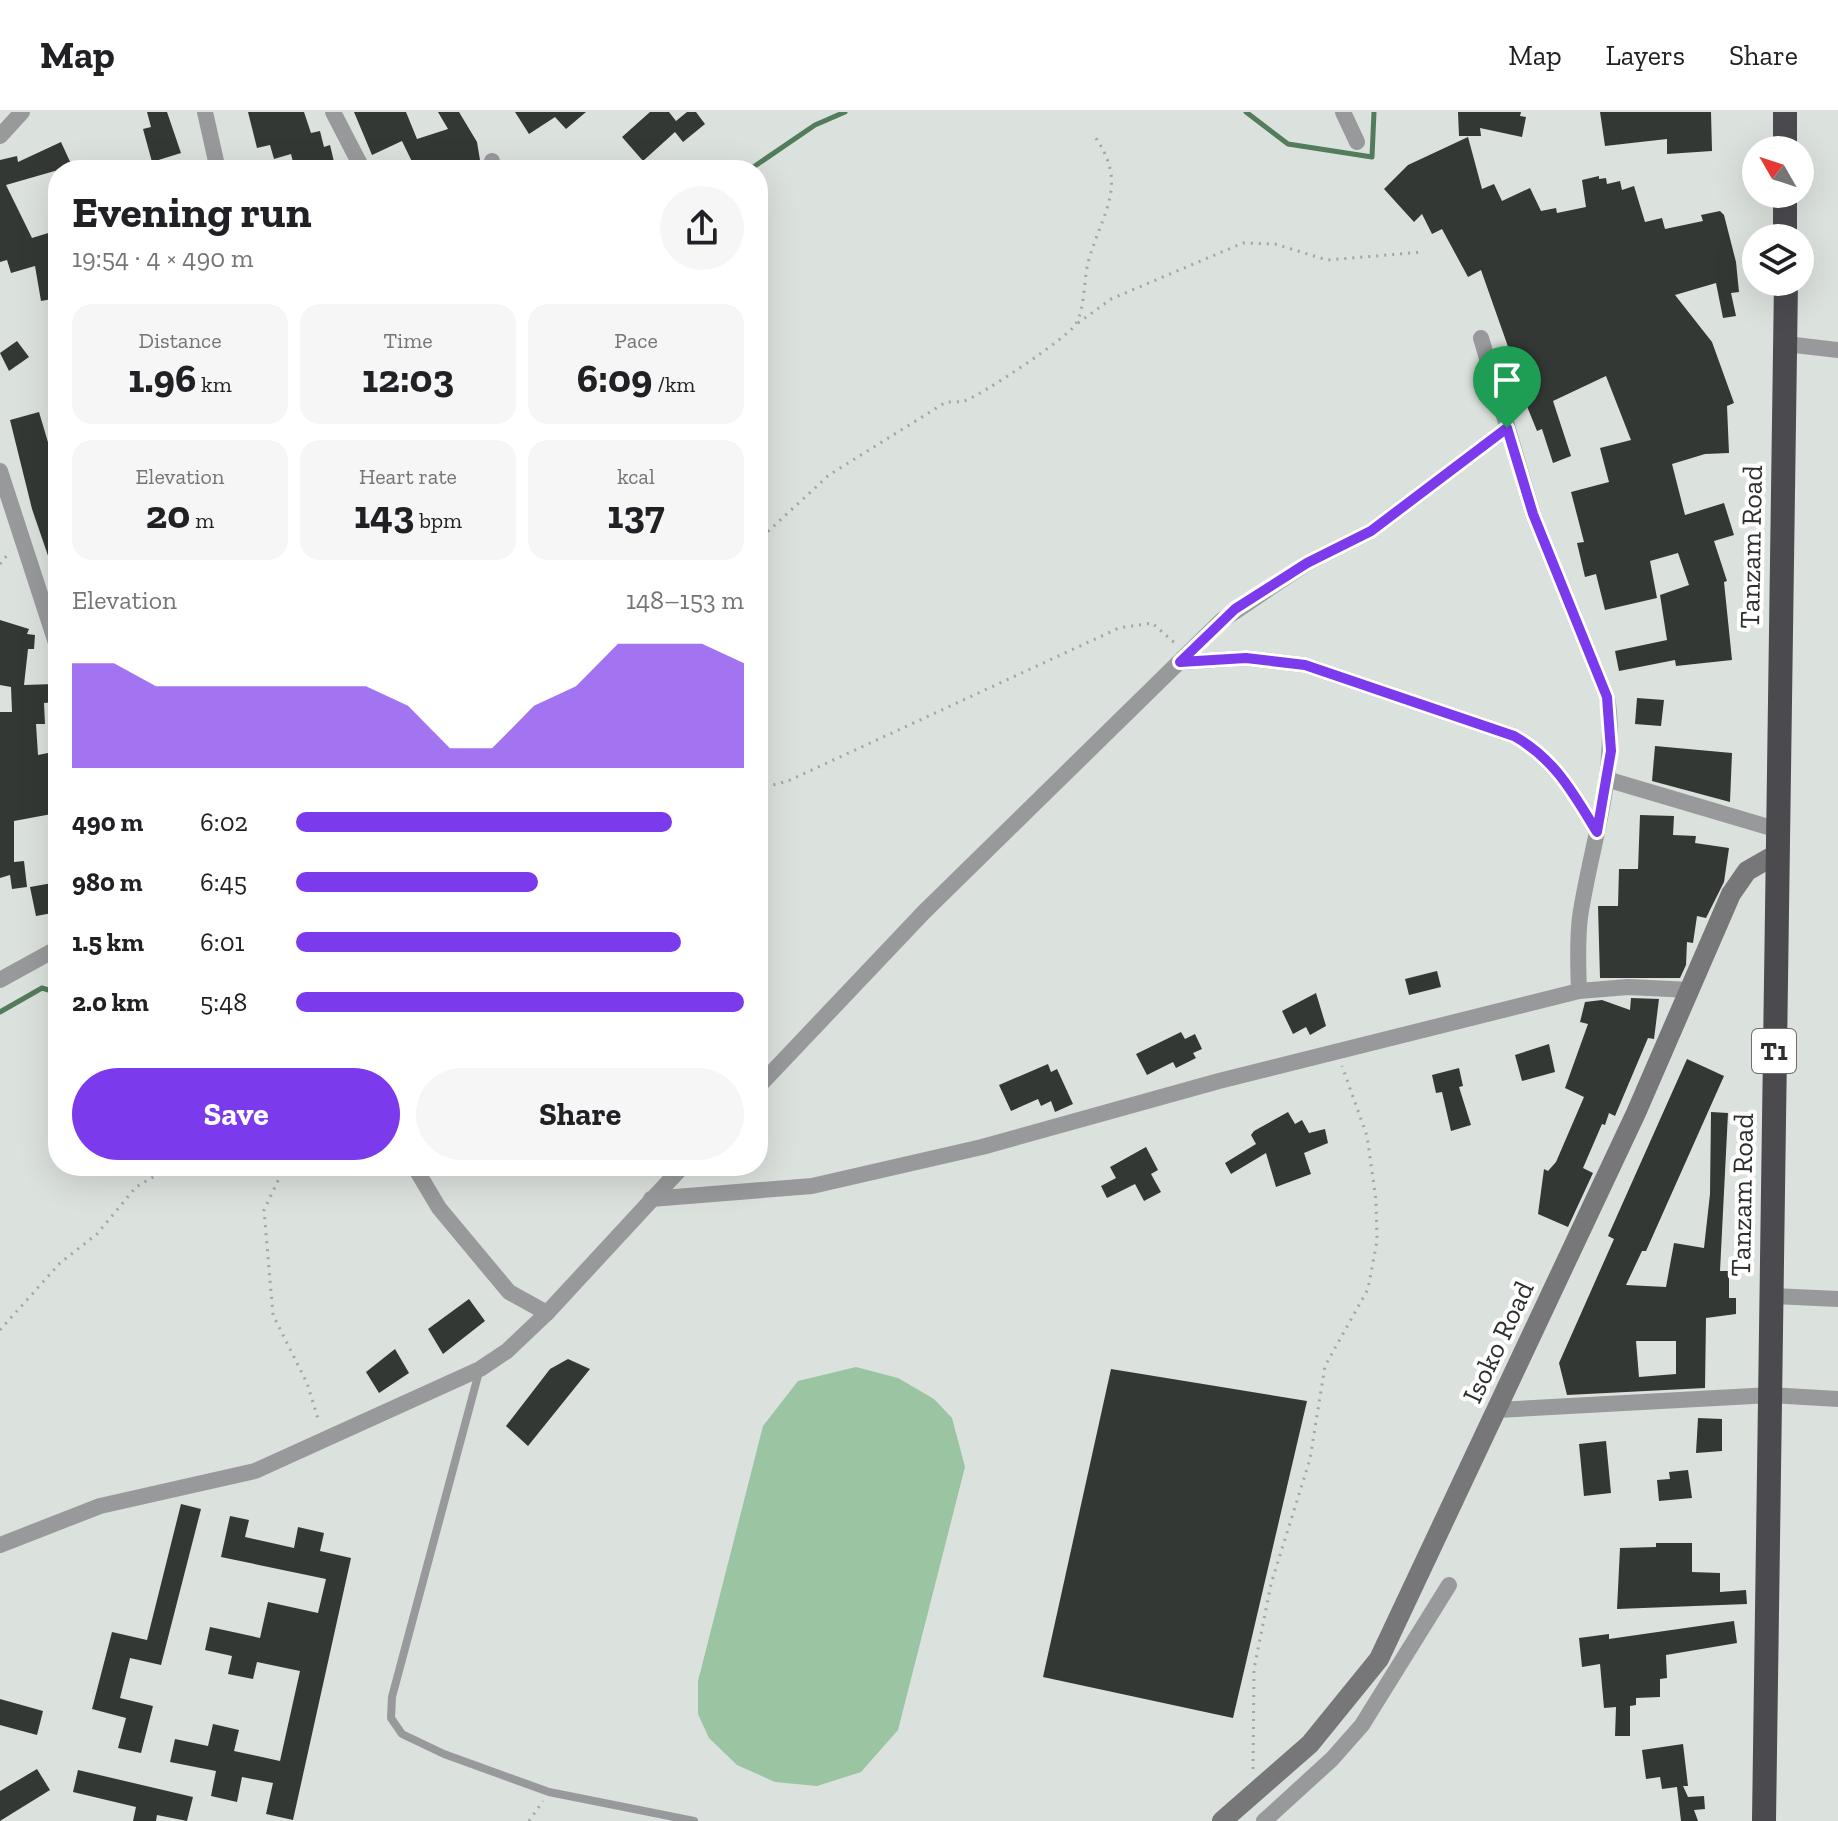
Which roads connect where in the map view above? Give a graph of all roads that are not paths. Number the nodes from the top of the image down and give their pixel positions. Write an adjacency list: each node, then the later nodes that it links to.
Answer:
1 (22, 112): 6 (street)
2 (205, 112): 9 (street)
3 (333, 112): 10 (street)
4 (1343, 112): 8 (street)
5 (1785, 112): 7 (highway)
6 (0, 136)
7 (1785, 136)
8 (1357, 142)
9 (216, 160)
10 (358, 160)
11 (1786, 296): 13 (highway, Tanzam Road / T1)
12 (1481, 338): 15 (street)
13 (1786, 344): 14 (street); 20 (highway, Tanzam Road / T1)
14 (1838, 350)
15 (1507, 428): 18 (street); 19 (street)
16 (0, 471): 17 (street)
17 (48, 608)
18 (1184, 658): 21 (street); 27 (street)
19 (1606, 779): 20 (street); 21 (street)
20 (1775, 829): 22 (highway, Tanzam Road / T1)
21 (1597, 832): 26 (street)
22 (1775, 855): 25 (street, Isoko Road); 31 (highway, Tanzam Road / T1)
23 (48, 954): 24 (street)
24 (0, 980)
25 (1691, 990): 26 (street); 37 (street, Isoko Road)
26 (1579, 991): 30 (street)
27 (768, 1076)
28 (420, 1176): 33 (street)
29 (673, 1176): 30 (street)
30 (651, 1199): 33 (street)
31 (1771, 1296): 32 (street); 35 (highway, Tanzam Road / T1)
32 (1838, 1299)
33 (547, 1313): 34 (street)
34 (480, 1369): 38 (street); 40 (lane)
35 (1771, 1395): 36 (street); 37 (street); 43 (highway, Tanzam Road / T1)
36 (1838, 1399)
37 (1497, 1410): 41 (street, Isoko Road)
38 (0, 1545)
39 (1449, 1585): 42 (street)
40 (694, 1821)
41 (1222, 1821)
42 (1264, 1821)
43 (1764, 1821)

